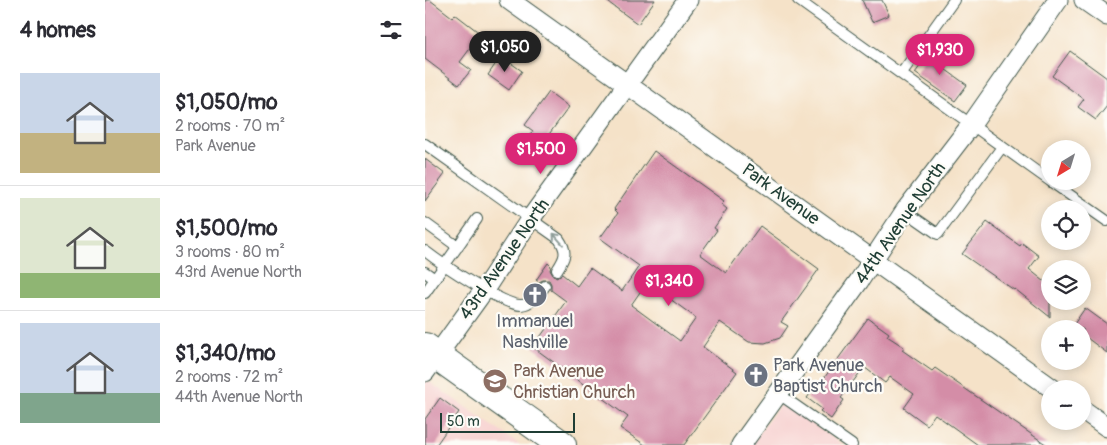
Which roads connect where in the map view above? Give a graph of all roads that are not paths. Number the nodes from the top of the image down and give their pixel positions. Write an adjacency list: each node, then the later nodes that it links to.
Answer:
1 (509, 0): 9 (street, Park Avenue)
2 (688, 0): 9 (street, 43rd Avenue North)
3 (798, 0): 8 (lane)
4 (954, 0): 8 (lane)
5 (1058, 0): 10 (street, 44th Avenue North)
6 (1084, 0): 7 (street)
7 (1107, 16)
8 (901, 74): 10 (lane)
9 (628, 85): 16 (street, 43rd Avenue North); 22 (street, Park Avenue)
10 (971, 124): 12 (lane); 15 (street, 44th Avenue North)
11 (425, 144): 16 (lane)
12 (1002, 147): 13 (lane); 15 (lane)
13 (1041, 175)
14 (1063, 190): 18 (lane)
15 (905, 211): 22 (street, 44th Avenue North)
16 (531, 218): 24 (lane, one-way to 16); 28 (street, 43rd Avenue North)
17 (477, 220): 20 (lane)
18 (1107, 221)
19 (425, 223): 20 (lane)
20 (458, 247): 23 (lane)
21 (425, 251): 23 (lane)
22 (873, 261): 31 (street, Park Avenue); 32 (street, 44th Avenue North)
23 (445, 266): 26 (lane); 28 (lane)
24 (557, 270)
25 (425, 272): 26 (lane)
26 (435, 279): 29 (lane)
27 (545, 286): 28 (lane)
28 (484, 290): 30 (street, 43rd Avenue North)
29 (425, 293)
30 (429, 358): 35 (main road)
31 (1041, 380)
32 (779, 394): 36 (street, 44th Avenue North); 37 (lane)
33 (1091, 416): 34 (street)
34 (1107, 428)
35 (562, 445)
36 (741, 445)
37 (852, 445)

